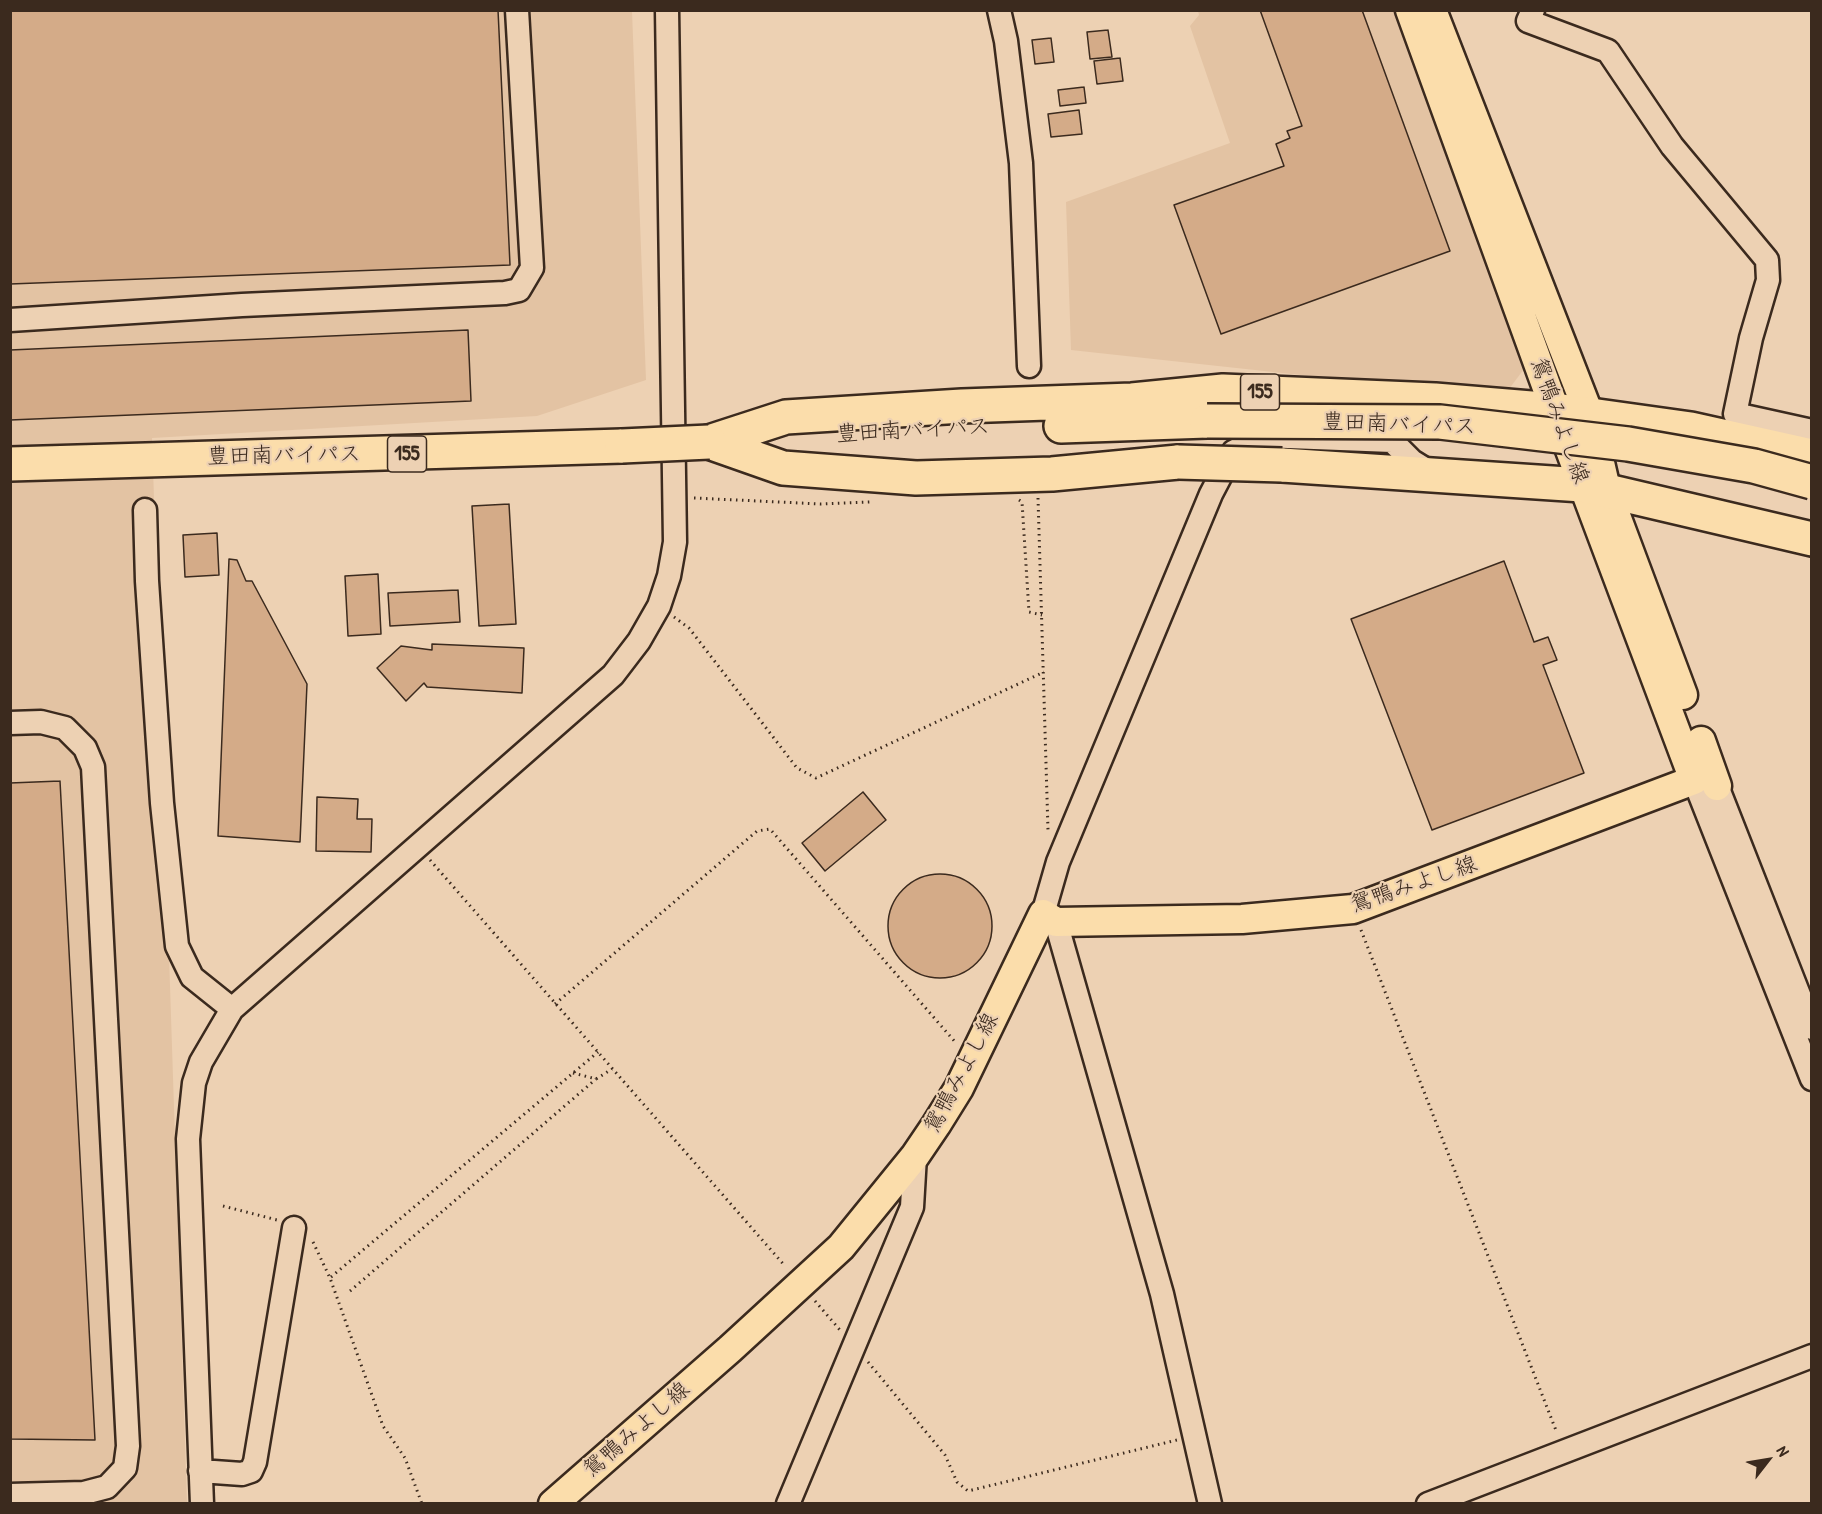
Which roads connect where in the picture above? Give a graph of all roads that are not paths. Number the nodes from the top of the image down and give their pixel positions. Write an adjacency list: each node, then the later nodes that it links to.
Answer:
1 (517, 10): 7 (street)
2 (667, 10): 25 (street)
3 (999, 10): 8 (street)
4 (1410, 10): 10 (main road, 鴛鴨みよし線)
5 (1432, 10): 11 (main road, 鴛鴨みよし線)
6 (1533, 10): 12 (street)
7 (10, 320)
8 (1029, 366)
9 (1435, 400): 10 (highway, 155); 13 (street); 14 (highway, 155)
10 (1555, 410): 11 (highway, 155); 19 (main road, 鴛鴨みよし線)
11 (1589, 414): 15 (highway, 155); 19 (main road, 鴛鴨みよし線)
12 (1812, 431)
13 (1364, 439): 17 (street); 24 (street)
14 (709, 442): 16 (highway, 豊田南バイパス / 155, bridge); 17 (highway, 155, bridge); 18 (highway, 豊田南バイパス / 155, bridge)
15 (1812, 456)
16 (10, 464)
17 (1434, 475): 19 (highway, 155)
18 (1812, 482)
19 (1594, 487): 21 (highway, 155); 23 (main road, 鴛鴨みよし線)
20 (145, 510): 25 (street)
21 (1812, 538)
22 (10, 723): 32 (street)
23 (1706, 783): 24 (main road, 鴛鴨みよし線); 26 (street); 27 (street)
24 (1049, 918): 28 (main road, 鴛鴨みよし線); 36 (street)
25 (232, 1009): 31 (street)
26 (1812, 1028)
27 (1812, 1079)
28 (915, 1156): 34 (main road, 鴛鴨みよし線); 35 (street)
29 (294, 1228): 31 (street)
30 (1812, 1356): 37 (street)
31 (200, 1471): 33 (street)
32 (10, 1495)
33 (202, 1503)
34 (553, 1503)
35 (788, 1503)
36 (1210, 1503)
37 (1428, 1503)

